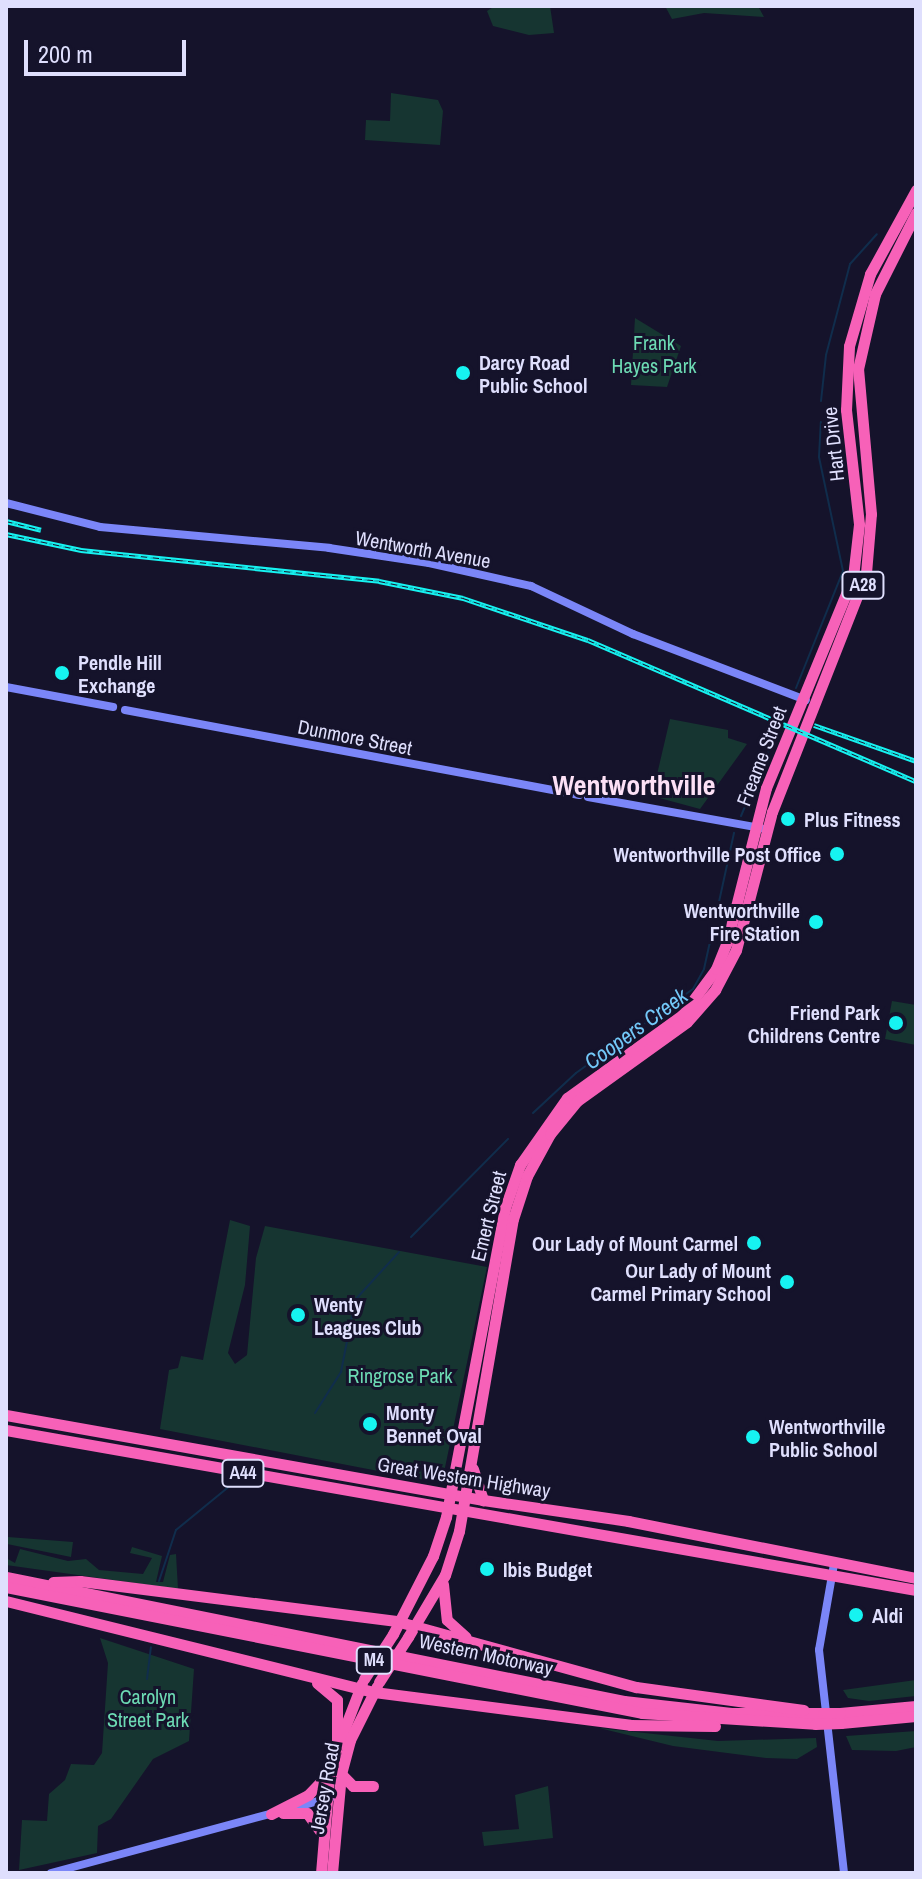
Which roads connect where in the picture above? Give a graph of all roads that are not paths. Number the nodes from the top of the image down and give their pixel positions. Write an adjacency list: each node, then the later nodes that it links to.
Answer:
1 (916, 190): 5 (highway, Hart Drive / A28)
2 (916, 213): 5 (highway, Hart Drive / A28)
3 (6, 503): 5 (main road, Wentworth Avenue)
4 (6, 687): 6 (main road, Dunmore Street)
5 (809, 701): 6 (highway, Freame Street / A28)
6 (760, 828): 9 (highway, Emert Street / A28); 10 (highway, Emert Street / A28)
7 (6, 1415): 11 (highway, Great Western Highway / A44)
8 (6, 1430): 15 (highway, Great Western Highway / A44)
9 (471, 1464): 13 (highway, Emert Street / A28); 14 (highway)
10 (454, 1477): 11 (highway); 12 (highway, Emert Street / A28)
11 (405, 1487): 12 (highway, Great Western Highway / A44)
12 (451, 1495): 13 (highway, Great Western Highway / A44); 16 (highway, Emert Street / A28)
13 (466, 1497): 14 (highway, Great Western Highway / A44); 17 (highway, Jersey Road / A28)
14 (483, 1500): 21 (highway, Great Western Highway / A44)
15 (429, 1505): 16 (highway, Great Western Highway / A44); 20 (highway)
16 (448, 1509): 17 (highway, Great Western Highway / A44); 20 (highway, Jersey Road / A28)
17 (463, 1511): 18 (highway, Great Western Highway / A44); 19 (highway, Jersey Road / A28)
18 (501, 1517): 19 (highway); 24 (highway, Great Western Highway / A44)
19 (459, 1531): 22 (highway, Jersey Road / A28)
20 (433, 1556): 31 (highway, Jersey Road / A28)
21 (834, 1564): 24 (main road); 25 (highway, Great Western Highway / A44)
22 (445, 1575): 32 (highway, Jersey Road / A28); 33 (highway)
23 (6, 1577): 26 (highway, Western Motorway / M4)
24 (831, 1577): 28 (highway, Great Western Highway / A44); 52 (main road)
25 (916, 1578)
26 (37, 1583): 31 (highway); 37 (highway, Western Motorway / M4)
27 (6, 1587): 40 (highway, Western Motorway / M4)
28 (916, 1590)
29 (6, 1601): 30 (highway)
30 (21, 1605): 34 (highway); 41 (highway)
31 (401, 1622): 32 (highway); 34 (highway, Jersey Road / A28, bridge)
32 (415, 1626): 33 (highway); 35 (highway, Jersey Road / A28, bridge)
33 (492, 1647): 37 (highway)
34 (361, 1684): 35 (highway); 41 (highway, Jersey Road / A28)
35 (376, 1687): 40 (highway); 43 (highway, Jersey Road / A28)
36 (916, 1706): 39 (highway, Western Motorway / M4)
37 (817, 1716): 39 (highway, Western Motorway / M4, bridge); 40 (highway, Western Motorway / M4)
38 (916, 1716): 39 (highway, Western Motorway / M4)
39 (841, 1718)
40 (744, 1723)
41 (337, 1740): 42 (highway, Jersey Road / A28)
42 (328, 1773): 46 (highway, Jersey Road / A28); 47 (highway)
43 (341, 1774): 44 (highway); 45 (highway, Jersey Road / A28)
44 (373, 1786)
45 (337, 1796): 46 (main road); 51 (highway, Jersey Road / A28)
46 (324, 1800): 47 (main road); 48 (highway, Jersey Road / A28)
47 (271, 1814): 48 (highway); 49 (main road)
48 (321, 1831): 50 (highway, Jersey Road / A28)
49 (51, 1873)
50 (321, 1873)
51 (332, 1873)
52 (844, 1873)

